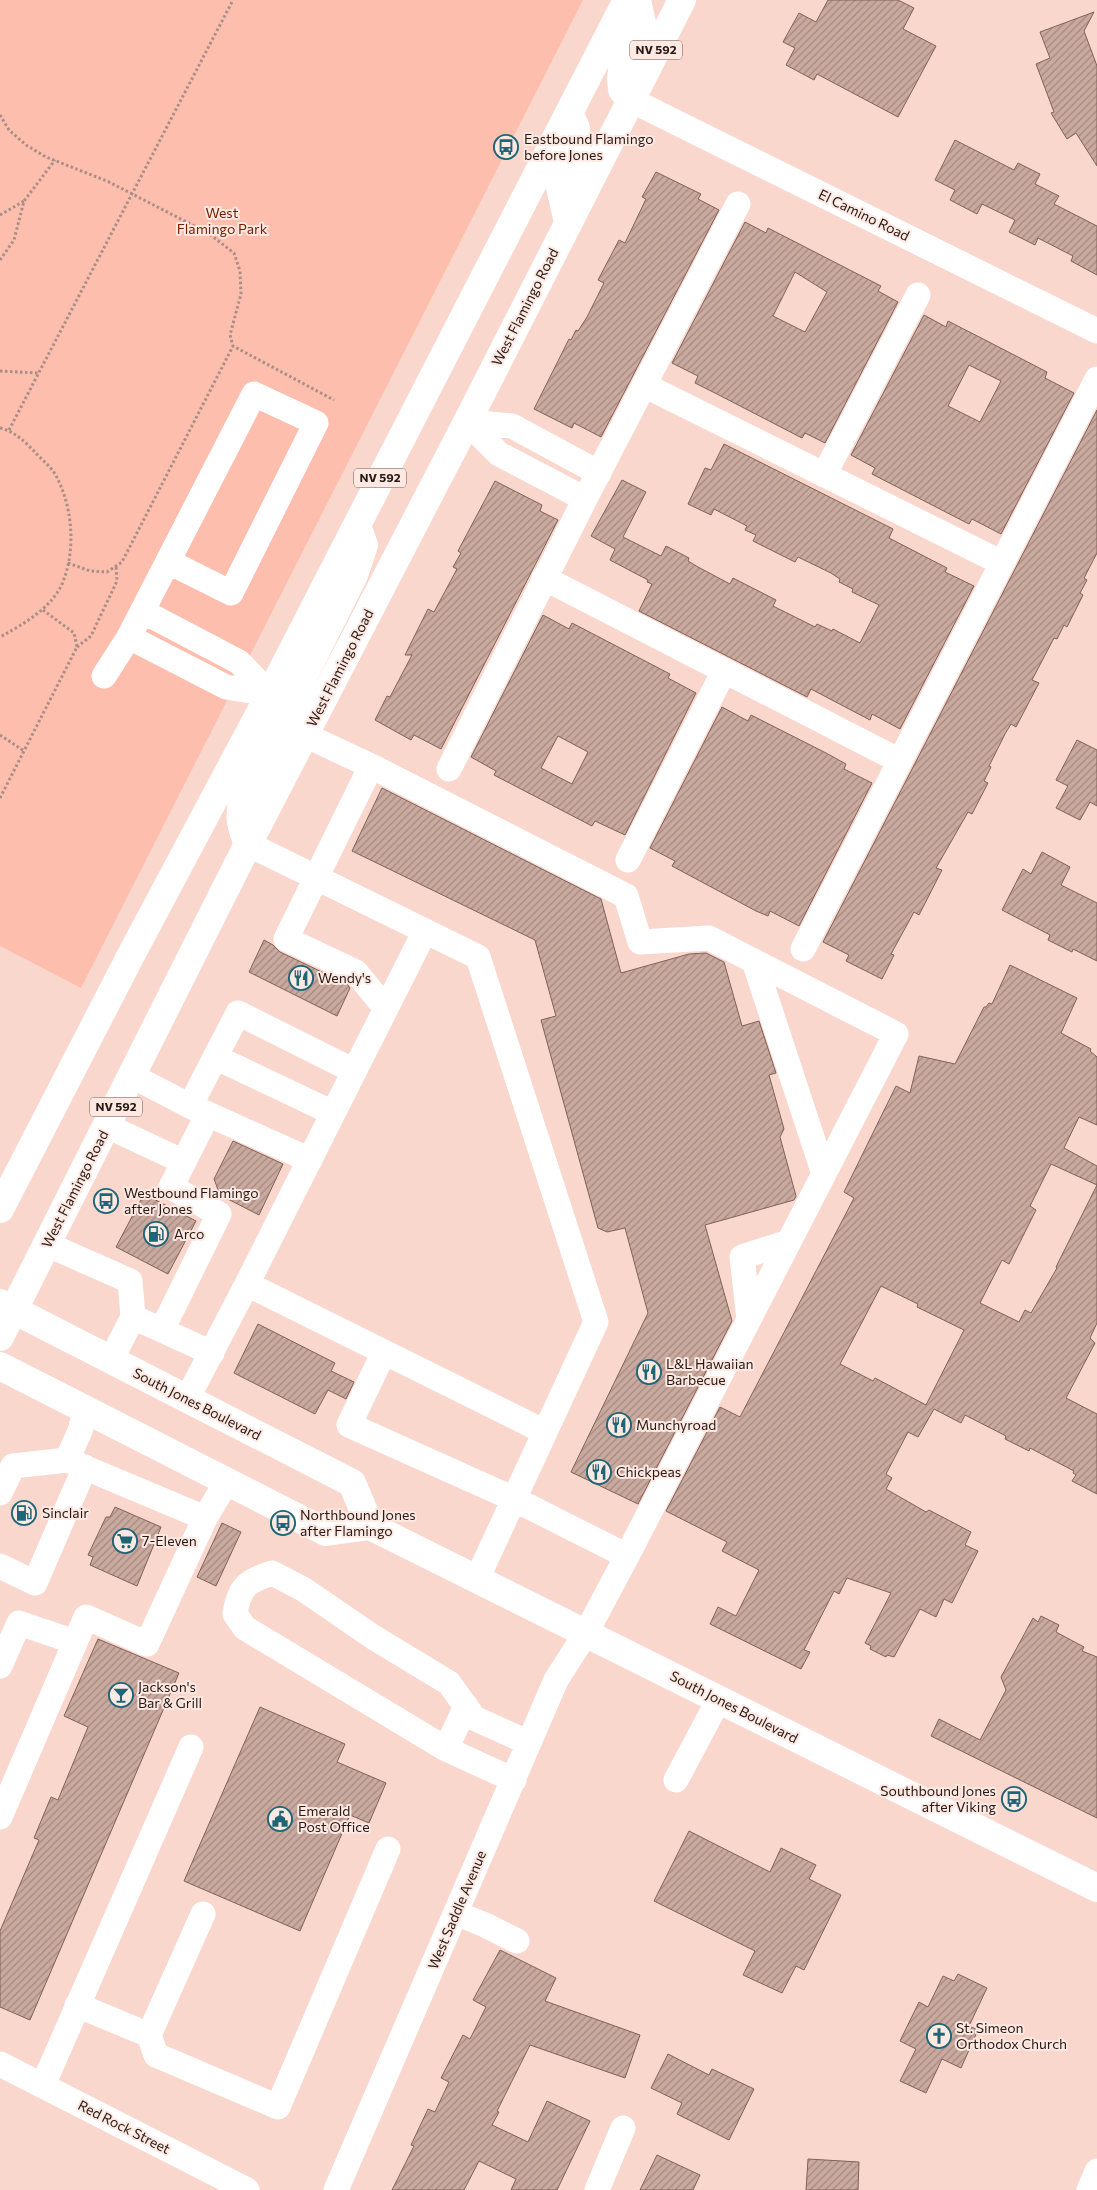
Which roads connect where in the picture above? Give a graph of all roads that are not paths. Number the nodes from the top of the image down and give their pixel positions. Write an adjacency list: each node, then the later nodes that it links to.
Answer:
1 (627, 0): 5 (main road, NV 592)
2 (637, 0): 4 (main road)
3 (682, 0): 4 (main road, West Flamingo Road / NV 592)
4 (630, 100): 7 (main road, West Flamingo Road / NV 592); 9 (street, El Camino Road)
5 (569, 113): 7 (main road); 18 (main road, NV 592)
6 (738, 204): 11 (street)
7 (568, 222): 12 (main road, West Flamingo Road / NV 592)
8 (918, 294): 16 (street)
9 (1097, 331)
10 (1097, 379): 20 (street)
11 (644, 385): 14 (street); 16 (street)
12 (467, 422): 13 (street); 15 (street); 27 (main road, West Flamingo Road / NV 592)
13 (550, 446): 14 (street); 15 (street)
14 (599, 473): 17 (street)
15 (537, 474): 17 (street)
16 (824, 475): 20 (street)
17 (585, 499): 21 (street)
18 (356, 525): 26 (main road, NV 592); 27 (main road)
19 (168, 562): 19 (street); 22 (street)
20 (1002, 563): 28 (street)
21 (544, 578): 24 (street); 30 (street)
22 (142, 612): 23 (street); 26 (street)
23 (129, 637): 25 (street); 26 (street)
24 (724, 671): 28 (street); 32 (street)
25 (104, 676)
26 (270, 694): 31 (main road); 47 (main road, NV 592)
27 (305, 735): 29 (street); 31 (main road, West Flamingo Road / NV 592)
28 (900, 761): 35 (street)
29 (370, 766): 33 (street); 36 (street)
30 (449, 769)
31 (248, 844): 33 (street); 40 (main road, West Flamingo Road / NV 592)
32 (628, 860)
33 (316, 877): 34 (street); 37 (street)
34 (425, 931): 37 (street); 62 (street)
35 (803, 949)
36 (754, 961): 46 (street); 46 (street, West Saddle Avenue)
37 (386, 1009): 39 (street)
38 (215, 1057): 39 (street); 41 (street); 42 (street)
39 (354, 1071): 42 (street)
40 (132, 1076): 41 (street); 43 (main road, West Flamingo Road / NV 592)
41 (199, 1110): 44 (street); 45 (street)
42 (333, 1113): 44 (street)
43 (107, 1126): 45 (street); 49 (main road, West Flamingo Road / NV 592)
44 (310, 1160): 50 (street)
45 (184, 1162): 54 (street)
46 (824, 1174): 48 (street, West Saddle Avenue)
47 (0, 1209)
48 (789, 1242): 53 (street, West Saddle Avenue); 53 (street)
49 (46, 1244): 51 (main road, West Flamingo Road / NV 592); 52 (street)
50 (247, 1284): 56 (street); 57 (street)
51 (7, 1307): 55 (main road, West Flamingo Road / NV 592); 58 (main road, South Jones Boulevard)
52 (133, 1317): 54 (street); 58 (street)
53 (749, 1320): 69 (street, West Saddle Avenue)
54 (162, 1330): 57 (street)
55 (0, 1337)
56 (384, 1352): 62 (street); 66 (street)
57 (212, 1353): 60 (street)
58 (111, 1360): 60 (main road, South Jones Boulevard)
59 (0, 1366): 61 (main road)
60 (187, 1399): 68 (main road, South Jones Boulevard)
61 (86, 1410): 63 (street); 64 (main road)
62 (545, 1432): 66 (street)
63 (76, 1464): 65 (street); 67 (street); 70 (street)
64 (227, 1481): 67 (street); 68 (main road)
65 (0, 1493)
66 (514, 1499): 69 (street); 71 (street)
67 (205, 1518): 74 (street)
68 (370, 1526): 71 (main road, South Jones Boulevard)
69 (627, 1556): 73 (street, West Saddle Avenue)
70 (0, 1566)
71 (477, 1579): 73 (main road, South Jones Boulevard)
72 (9, 1619): 74 (street); 75 (street)
73 (586, 1634): 76 (main road, South Jones Boulevard); 78 (street, West Saddle Avenue)
74 (75, 1642): 83 (street)
75 (0, 1666)
76 (719, 1699): 82 (street); 85 (main road, South Jones Boulevard)
77 (466, 1706): 78 (street); 80 (street); 80 (street)
78 (528, 1743): 81 (street, West Saddle Avenue)
79 (191, 1747): 89 (street)
80 (446, 1748): 81 (street)
81 (514, 1780): 86 (street, West Saddle Avenue)
82 (676, 1780)
83 (1, 1813)
84 (388, 1849): 90 (street)
85 (1097, 1888)
86 (456, 1913): 88 (street); 96 (street, West Saddle Avenue)
87 (203, 1914): 90 (street)
88 (517, 1941)
89 (77, 2005): 90 (street); 92 (street)
90 (149, 2036)
91 (0, 2064): 92 (street, Red Rock Street)
92 (43, 2085): 95 (street, Red Rock Street)
93 (623, 2128): 97 (street)
94 (1097, 2171): 98 (street)
95 (247, 2190)
96 (336, 2190)
97 (597, 2190)
98 (1089, 2190)

